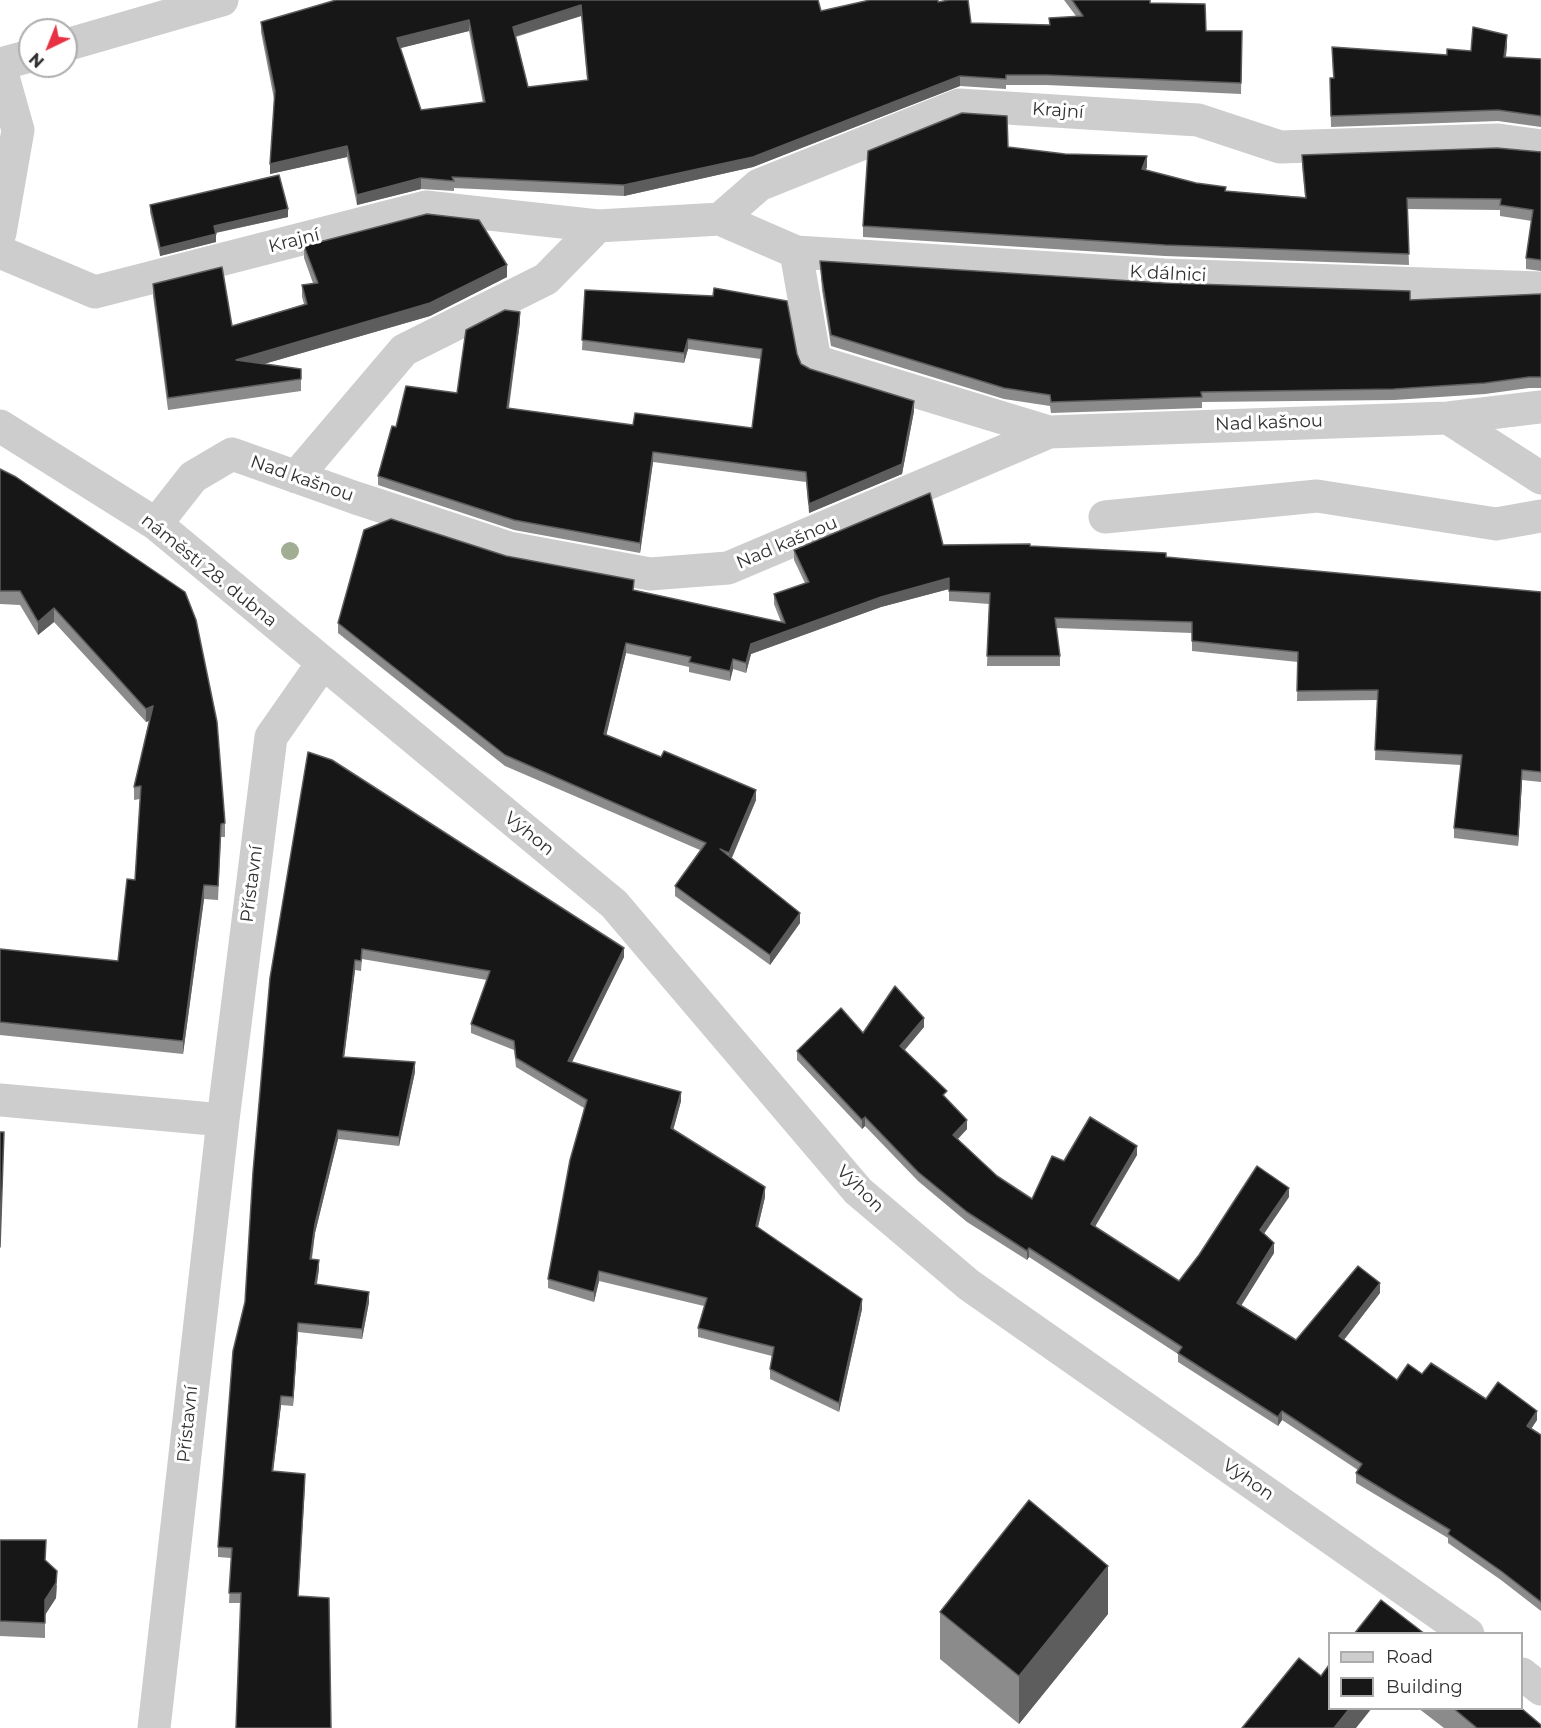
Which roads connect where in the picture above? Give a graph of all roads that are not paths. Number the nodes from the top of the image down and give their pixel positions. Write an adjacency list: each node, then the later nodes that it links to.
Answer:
1 (222, 0): 2 (street)
2 (78, 42)
3 (18, 60): 4 (street)
4 (0, 65): 8 (street)
5 (1541, 146): 6 (street, Krajní)
6 (720, 219): 7 (street, Krajní); 10 (street, K dálnici)
7 (598, 226): 9 (street, Krajní); 16 (street)
8 (0, 234)
9 (0, 252)
10 (796, 252): 11 (street, K dálnici); 15 (street)
11 (1541, 288)
12 (1541, 407): 13 (street, Nad kašnou)
13 (1448, 418): 15 (street, Nad kašnou); 17 (street)
14 (0, 426): 20 (street, náměstí 28. dubna)
15 (1049, 432): 16 (street, Nad kašnou)
16 (296, 477): 20 (street, Nad kašnou)
17 (1541, 478)
18 (1541, 516): 19 (street)
19 (1105, 517)
20 (156, 524): 21 (street, náměstí 28. dubna)
21 (322, 664): 23 (street, Přístavní); 24 (street, Výhon)
22 (0, 1100): 23 (street)
23 (223, 1120): 27 (street, Přístavní)
24 (1465, 1632)
25 (1523, 1676): 26 (street)
26 (1541, 1689)
27 (154, 1728)

